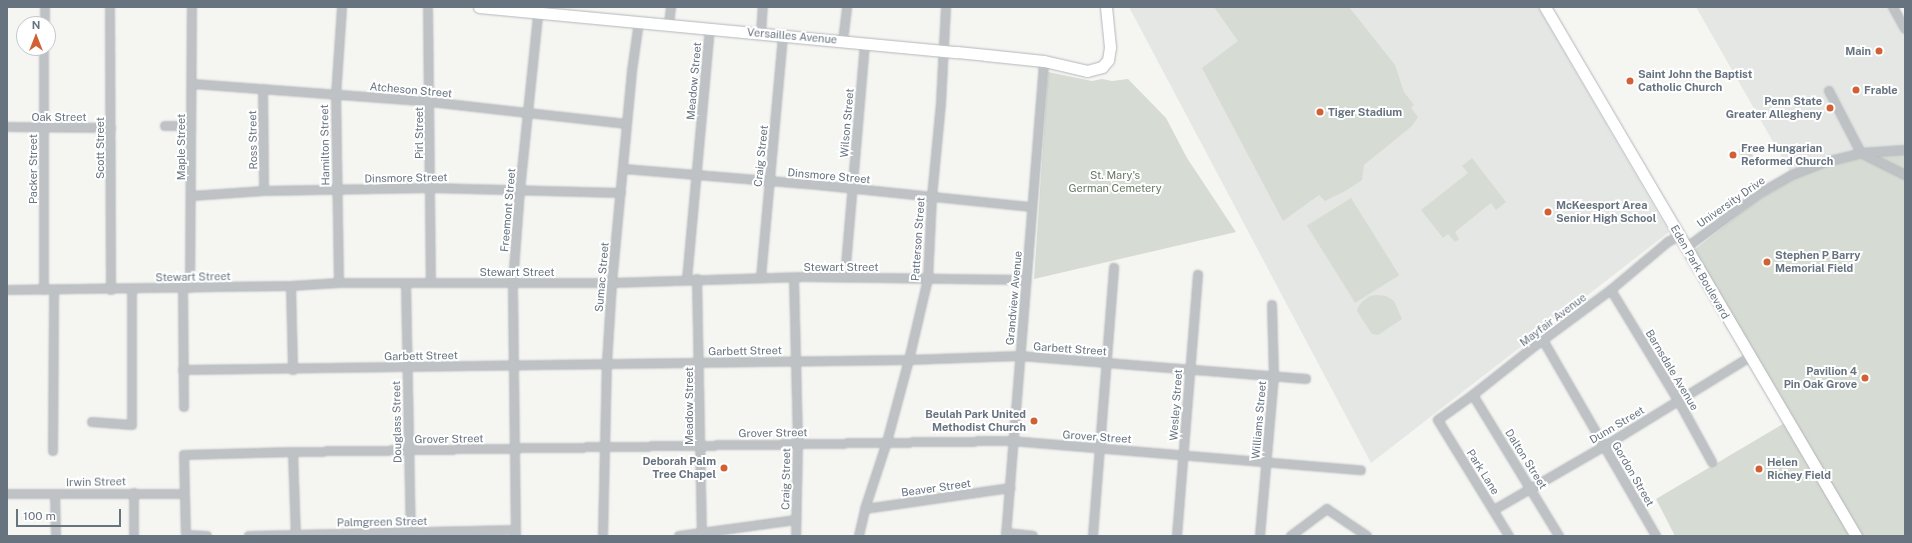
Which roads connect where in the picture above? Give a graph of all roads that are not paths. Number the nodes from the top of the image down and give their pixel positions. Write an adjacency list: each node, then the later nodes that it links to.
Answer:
1 (110, 7): 36 (street, Scott Street)
2 (192, 7): 25 (street, Maple Street)
3 (342, 7): 28 (street, Hamilton Street)
4 (428, 7): 29 (street, Pirl Street)
5 (480, 7): 13 (street, Versailles Avenue)
6 (671, 7): 15 (street)
7 (763, 7): 18 (street)
8 (846, 7): 20 (street)
9 (946, 7): 22 (street, Patterson Street)
10 (1106, 7): 24 (street, Versailles Avenue)
11 (1545, 7): 52 (street, Eden Park Boulevard)
12 (1893, 7): 17 (street)
13 (539, 10): 14 (street, Versailles Avenue); 30 (street, Freemont Street)
14 (640, 22): 15 (street, Versailles Avenue); 31 (street, Sumac Street)
15 (669, 24): 16 (street, Versailles Avenue)
16 (710, 28): 18 (street, Versailles Avenue); 41 (street, Meadow Street)
17 (1905, 29)
18 (761, 33): 19 (street, Versailles Avenue)
19 (783, 35): 20 (street, Versailles Avenue); 42 (street, Craig Street)
20 (843, 41): 21 (street, Versailles Avenue)
21 (865, 43): 22 (street, Versailles Avenue); 44 (street, Wilson Street)
22 (943, 50): 24 (street, Versailles Avenue); 50 (street, Patterson Street)
23 (44, 56): 35 (street, Packer Street)
24 (1044, 61): 51 (street, Grandview Avenue)
25 (193, 84): 26 (street, Atcheson Street); 33 (street, Maple Street)
26 (263, 89): 28 (street, Atcheson Street); 47 (street, Ross Street)
27 (1828, 91): 38 (street)
28 (336, 96): 29 (street, Atcheson Street); 45 (street, Hamilton Street)
29 (430, 102): 30 (street, Atcheson Street); 43 (street, Pirl Street)
30 (529, 113): 31 (street, Atcheson Street); 46 (street, Freemont Street)
31 (627, 124): 39 (street, Sumac Street)
32 (165, 126): 33 (street)
33 (191, 126): 49 (street, Maple Street)
34 (7, 127): 35 (street, Oak Street)
35 (44, 128): 36 (street, Oak Street); 72 (street, Packer Street)
36 (111, 128): 73 (street, Scott Street)
37 (1905, 150): 38 (street, University Drive)
38 (1861, 153): 40 (street); 53 (street, University Drive)
39 (624, 169): 41 (street, Dinsmore Street); 48 (street, Sumac Street)
40 (1905, 175)
41 (696, 176): 42 (street, Dinsmore Street); 60 (street, Meadow Street)
42 (769, 182): 44 (street, Dinsmore Street); 56 (street, Craig Street)
43 (430, 188): 45 (street, Dinsmore Street); 46 (street, Dinsmore Street); 65 (street, Pirl Street)
44 (852, 189): 50 (street, Dinsmore Street); 58 (street, Wilson Street)
45 (337, 190): 47 (street, Dinsmore Street); 63 (street, Hamilton Street)
46 (520, 190): 48 (street, Dinsmore Street); 66 (street, Freemont Street)
47 (264, 191): 49 (street, Dinsmore Street)
48 (621, 193): 67 (street, Sumac Street)
49 (192, 196): 69 (street, Maple Street)
50 (932, 197): 51 (street, Dinsmore Street); 59 (street, Patterson Street)
51 (1032, 207): 62 (street, Grandview Avenue)
52 (1679, 236): 53 (street, Eden Park Boulevard); 74 (street, Mayfair Avenue)
53 (1686, 248): 79 (street, Eden Park Boulevard)
54 (1114, 268): 84 (street)
55 (1198, 275): 87 (street, Wesley Street)
56 (761, 278): 57 (street, Stewart Street); 61 (street, Stewart Street)
57 (794, 278): 58 (street, Stewart Street); 81 (street, Craig Street)
58 (845, 278): 59 (street, Stewart Street)
59 (928, 279): 62 (street, Stewart Street); 80 (street, Patterson Street)
60 (687, 280): 61 (street, Stewart Street); 67 (street, Stewart Street)
61 (698, 280): 83 (street, Meadow Street)
62 (1026, 280): 78 (street, Grandview Avenue)
63 (338, 283): 64 (street, Stewart Street); 68 (street, Stewart Street)
64 (406, 283): 65 (street, Stewart Street); 86 (street, Douglass Street)
65 (431, 283): 66 (street, Stewart Street)
66 (513, 283): 67 (street, Stewart Street); 85 (street, Freemont Street)
67 (612, 283): 82 (street, Sumac Street)
68 (291, 286): 69 (street, Stewart Street); 89 (street)
69 (187, 288): 70 (street, Stewart Street); 88 (street, Maple Street)
70 (132, 289): 73 (street, Stewart Street); 96 (street)
71 (7, 290): 72 (street, Stewart Street)
72 (44, 290): 75 (street, Stewart Street)
73 (111, 290): 75 (street, Stewart Street)
74 (1611, 290): 77 (street, Mayfair Avenue); 93 (street, Barnsdale Avenue)
75 (54, 291): 106 (street)
76 (1272, 305): 90 (street, Williams Street)
77 (1543, 340): 92 (street, Mayfair Avenue); 101 (street, Gordon Street)
78 (1020, 356): 80 (street, Garbett Street); 84 (street, Garbett Street); 97 (street, Grandview Avenue)
79 (1750, 357): 93 (street, Dunn Street); 145 (street, Eden Park Boulevard)
80 (909, 360): 81 (street, Garbett Street); 98 (street, Patterson Street)
81 (795, 361): 83 (street, Garbett Street); 99 (street, Craig Street)
82 (607, 363): 83 (street, Garbett Street); 85 (street, Garbett Street); 102 (street, Sumac Street)
83 (700, 363): 100 (street, Meadow Street)
84 (1106, 363): 87 (street, Garbett Street); 104 (street)
85 (513, 366): 86 (street, Garbett Street); 103 (street, Freemont Street)
86 (408, 367): 89 (street, Garbett Street); 105 (street, Douglass Street)
87 (1190, 369): 90 (street, Garbett Street); 108 (street, Wesley Street)
88 (183, 370): 89 (street, Garbett Street); 94 (street, Maple Street)
89 (292, 370)
90 (1274, 376): 91 (street, Garbett Street); 109 (street, Williams Street)
91 (1306, 379)
92 (1474, 395): 95 (street, Mayfair Avenue); 113 (street, Dalton Street)
93 (1678, 400): 101 (street, Dunn Street); 110 (street, Barnsdale Avenue)
94 (184, 407)
95 (1438, 420): 119 (street, Park Lane)
96 (92, 422)
97 (1012, 441): 98 (street, Grover Street); 104 (street, Grover Street); 112 (street, Grandview Avenue)
98 (887, 442): 99 (street, Grover Street); 118 (street, Patterson Street)
99 (798, 444): 100 (street, Grover Street); 120 (street, Craig Street)
100 (700, 446): 102 (street, Grover Street); 122 (street, Meadow Street)
101 (1605, 446): 113 (street, Dunn Street); 144 (street, Gordon Street)
102 (606, 447): 103 (street, Grover Street); 132 (street, Sumac Street)
103 (514, 448): 105 (street, Grover Street); 121 (street, Freemont Street)
104 (1099, 448): 108 (street, Grover Street); 137 (street)
105 (409, 450): 107 (street, Grover Street); 124 (street, Douglass Street)
106 (53, 451)
107 (293, 452): 117 (street, Grover Street); 131 (street)
108 (1184, 454): 109 (street, Grover Street); 138 (street, Wesley Street)
109 (1266, 461): 111 (street, Grover Street); 139 (street, Williams Street)
110 (1712, 462)
111 (1361, 470)
112 (1010, 488): 118 (street, Beaver Street); 125 (street, Grandview Avenue)
113 (1531, 488): 119 (street, Dunn Street); 143 (street, Dalton Street)
114 (134, 493): 116 (street, Irwin Street); 117 (street, Irwin Street); 127 (street)
115 (7, 494): 116 (street, Irwin Street)
116 (55, 494): 126 (street)
117 (185, 494): 128 (street)
118 (865, 509): 135 (street, Patterson Street)
119 (1494, 510): 142 (street, Park Lane)
120 (796, 520): 123 (street); 134 (street, Craig Street)
121 (516, 533): 124 (street, Palmgreen Street)
122 (702, 533): 123 (street); 133 (street)
123 (712, 533)
124 (411, 534): 131 (street, Palmgreen Street)
125 (1006, 535): 136 (street)
126 (56, 536)
127 (134, 536)
128 (186, 536): 129 (street)
129 (208, 536)
130 (249, 536): 131 (street, Palmgreen Street)
131 (296, 536)
132 (603, 536)
133 (679, 536)
134 (796, 536)
135 (859, 536)
136 (1033, 536)
137 (1093, 536)
138 (1177, 536)
139 (1260, 536)
140 (1291, 536): 141 (street)
141 (1367, 536)
142 (1509, 536)
143 (1559, 536)
144 (1656, 536)
145 (1856, 536)

